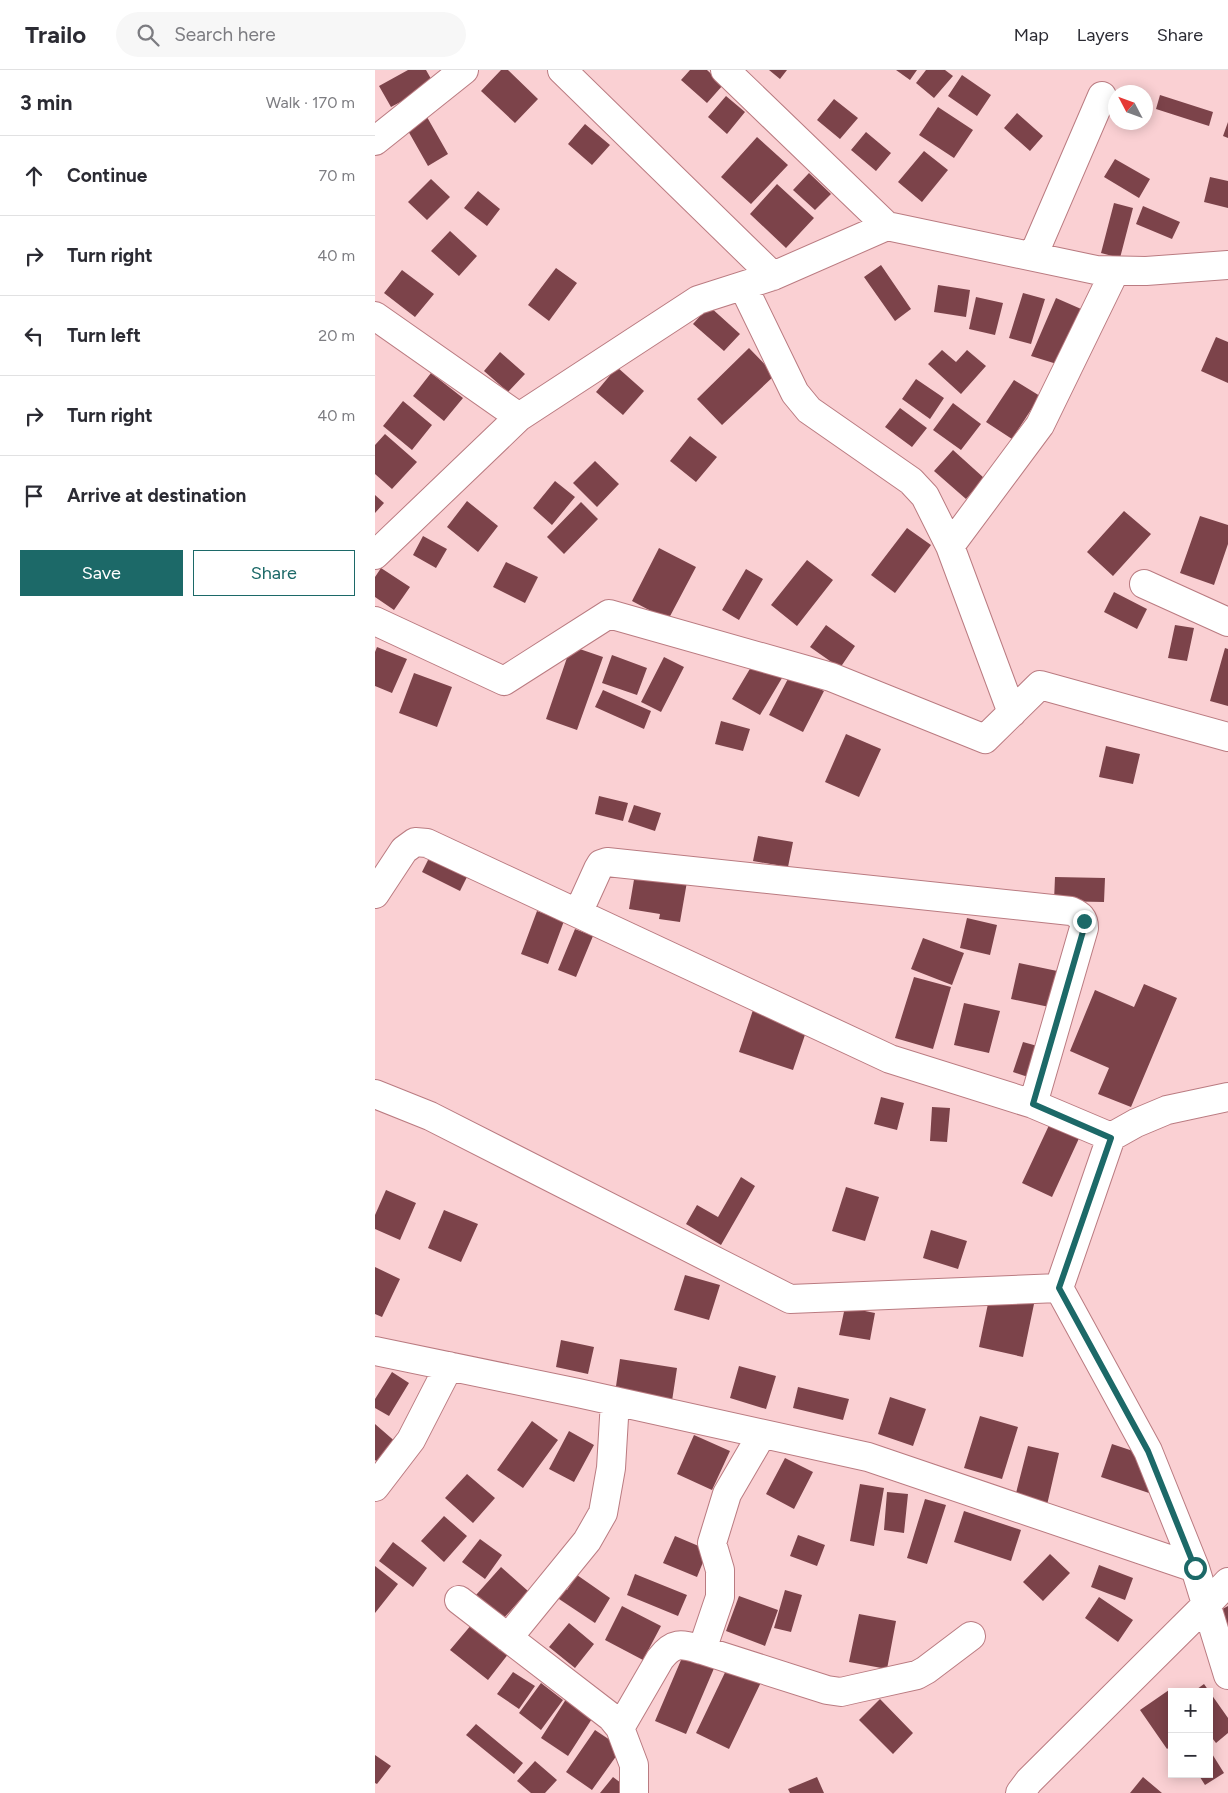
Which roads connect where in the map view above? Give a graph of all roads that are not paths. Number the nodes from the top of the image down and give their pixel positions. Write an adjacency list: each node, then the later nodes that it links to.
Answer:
1 (464, 70): 5 (street)
2 (562, 70): 10 (street)
3 (725, 70): 6 (street)
4 (1102, 96): 7 (street)
5 (375, 141)
6 (887, 226): 7 (street); 10 (street)
7 (1033, 256): 9 (street)
8 (1228, 264): 9 (street)
9 (1115, 270): 14 (street)
10 (773, 276): 11 (street)
11 (743, 286): 13 (street); 14 (street)
12 (375, 316): 13 (street)
13 (519, 417): 15 (street)
14 (950, 546): 19 (street)
15 (375, 555)
16 (1144, 584): 18 (street)
17 (375, 621): 19 (street)
18 (1228, 622)
19 (1012, 713): 20 (street)
20 (1228, 737)
21 (375, 894): 22 (street)
22 (578, 913): 25 (street); 25 (street)
23 (375, 1094): 27 (street)
24 (1228, 1097): 26 (street)
25 (1033, 1104): 26 (street)
26 (1111, 1138): 27 (street)
27 (1059, 1288): 33 (street)
28 (375, 1351): 29 (street)
29 (449, 1366): 30 (street); 32 (street)
30 (615, 1401): 31 (street); 38 (street)
31 (762, 1434): 33 (street); 39 (street)
32 (375, 1487)
33 (1195, 1568): 36 (street)
34 (1228, 1582): 36 (street)
35 (459, 1600): 38 (street)
36 (1206, 1605): 40 (street); 43 (street)
37 (971, 1636): 39 (street)
38 (508, 1638): 41 (street)
39 (702, 1650): 41 (street)
40 (1228, 1675)
41 (623, 1734): 42 (street)
42 (634, 1793)
43 (1020, 1793)

